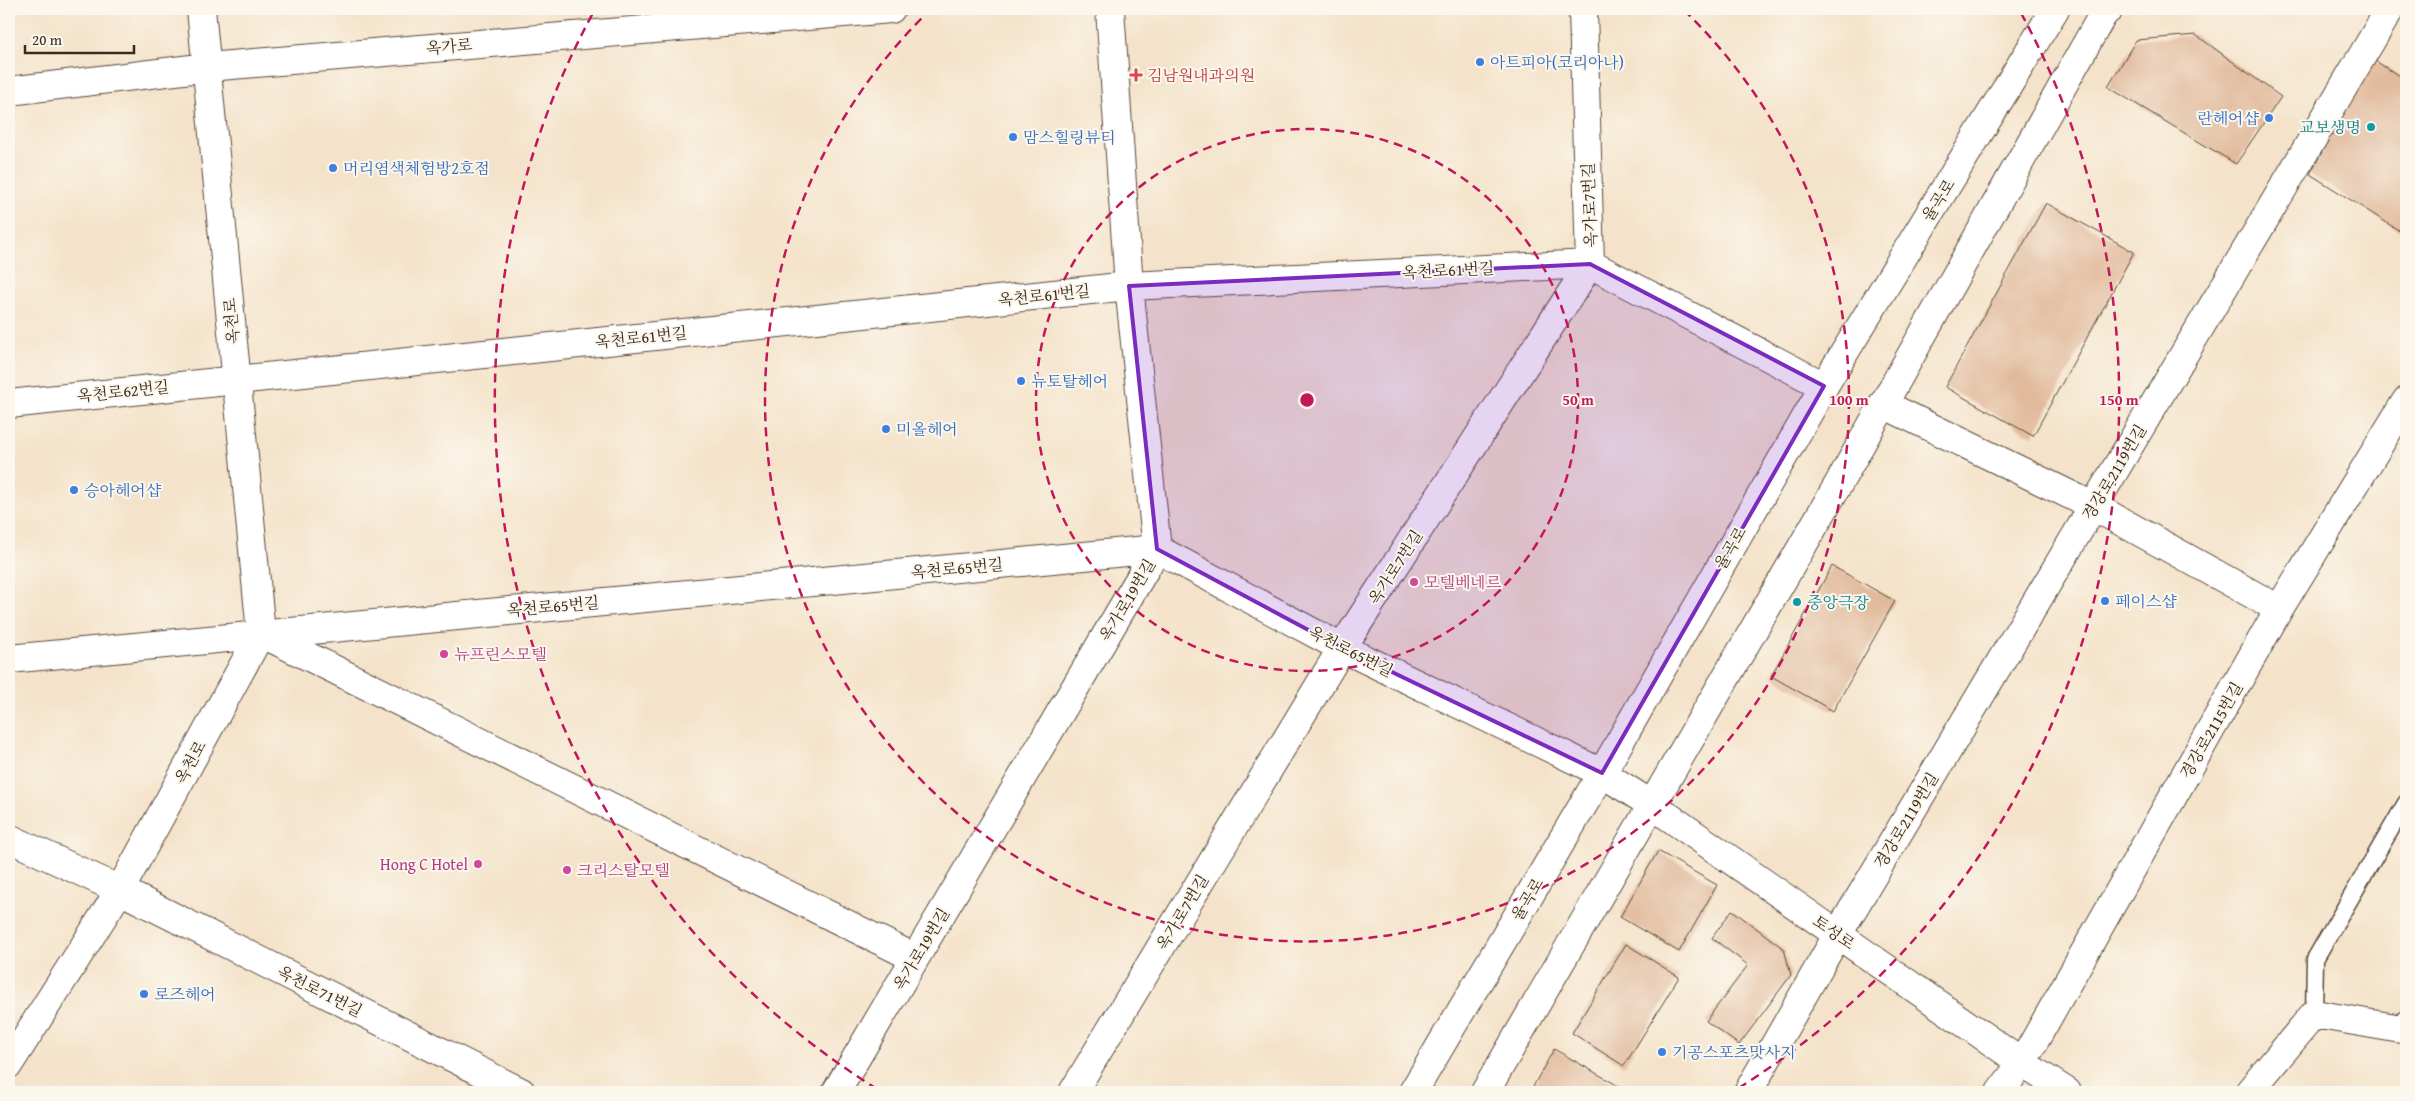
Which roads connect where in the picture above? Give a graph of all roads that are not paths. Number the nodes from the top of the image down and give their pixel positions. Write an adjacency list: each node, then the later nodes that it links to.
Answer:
1 (201, 9): 8 (street, 옥천로)
2 (891, 9): 8 (street, 옥가로)
3 (1110, 9): 11 (street, 옥가로19번길)
4 (1583, 9): 10 (street, 옥가로7번길)
5 (2390, 9): 17 (street, 경강로2119번길)
6 (2106, 10): 16 (street)
7 (2045, 16): 13 (street, 율곡로)
8 (208, 67): 9 (street, 옥가로); 12 (street, 옥천로)
9 (9, 91)
10 (1590, 264): 11 (street, 옥천로61번길); 13 (street); 21 (street, 옥가로7번길)
11 (1129, 286): 12 (street, 옥천로61번길); 18 (street, 옥가로19번길)
12 (237, 379): 15 (street, 옥천로62번길); 20 (street, 옥천로)
13 (1824, 386): 23 (street, 율곡로)
14 (2406, 401): 19 (street, 경강로2115번길)
15 (9, 404)
16 (1884, 404): 17 (street); 25 (street)
17 (2093, 506): 19 (street); 28 (street, 경강로2119번길)
18 (1157, 550): 20 (street, 옥천로65번길); 21 (street, 옥천로65번길); 29 (street, 옥가로19번길)
19 (2279, 609): 32 (street, 경강로2115번길)
20 (261, 633): 22 (street); 27 (street, 옥천로); 29 (street)
21 (1342, 648): 23 (street, 옥천로65번길); 36 (street, 옥가로7번길)
22 (9, 659)
23 (1602, 772): 25 (street, 토성로); 37 (street, 율곡로)
24 (2406, 803): 30 (lane)
25 (1652, 805): 28 (street, 토성로); 38 (street)
26 (9, 838): 27 (street)
27 (120, 890): 33 (street, 옥천로); 34 (street, 옥천로71번길)
28 (1838, 934): 32 (street, 토성로); 39 (street, 경강로2119번길)
29 (915, 958): 35 (street, 옥가로19번길)
30 (2314, 1014): 31 (street); 42 (street)
31 (2406, 1025)
32 (2022, 1063): 40 (street, 경강로2115번길); 41 (street, 토성로)
33 (9, 1064)
34 (520, 1092)
35 (836, 1092)
36 (1073, 1092)
37 (1413, 1092)
38 (1485, 1092)
39 (1748, 1092)
40 (2000, 1092)
41 (2067, 1092)
42 (2249, 1092)

